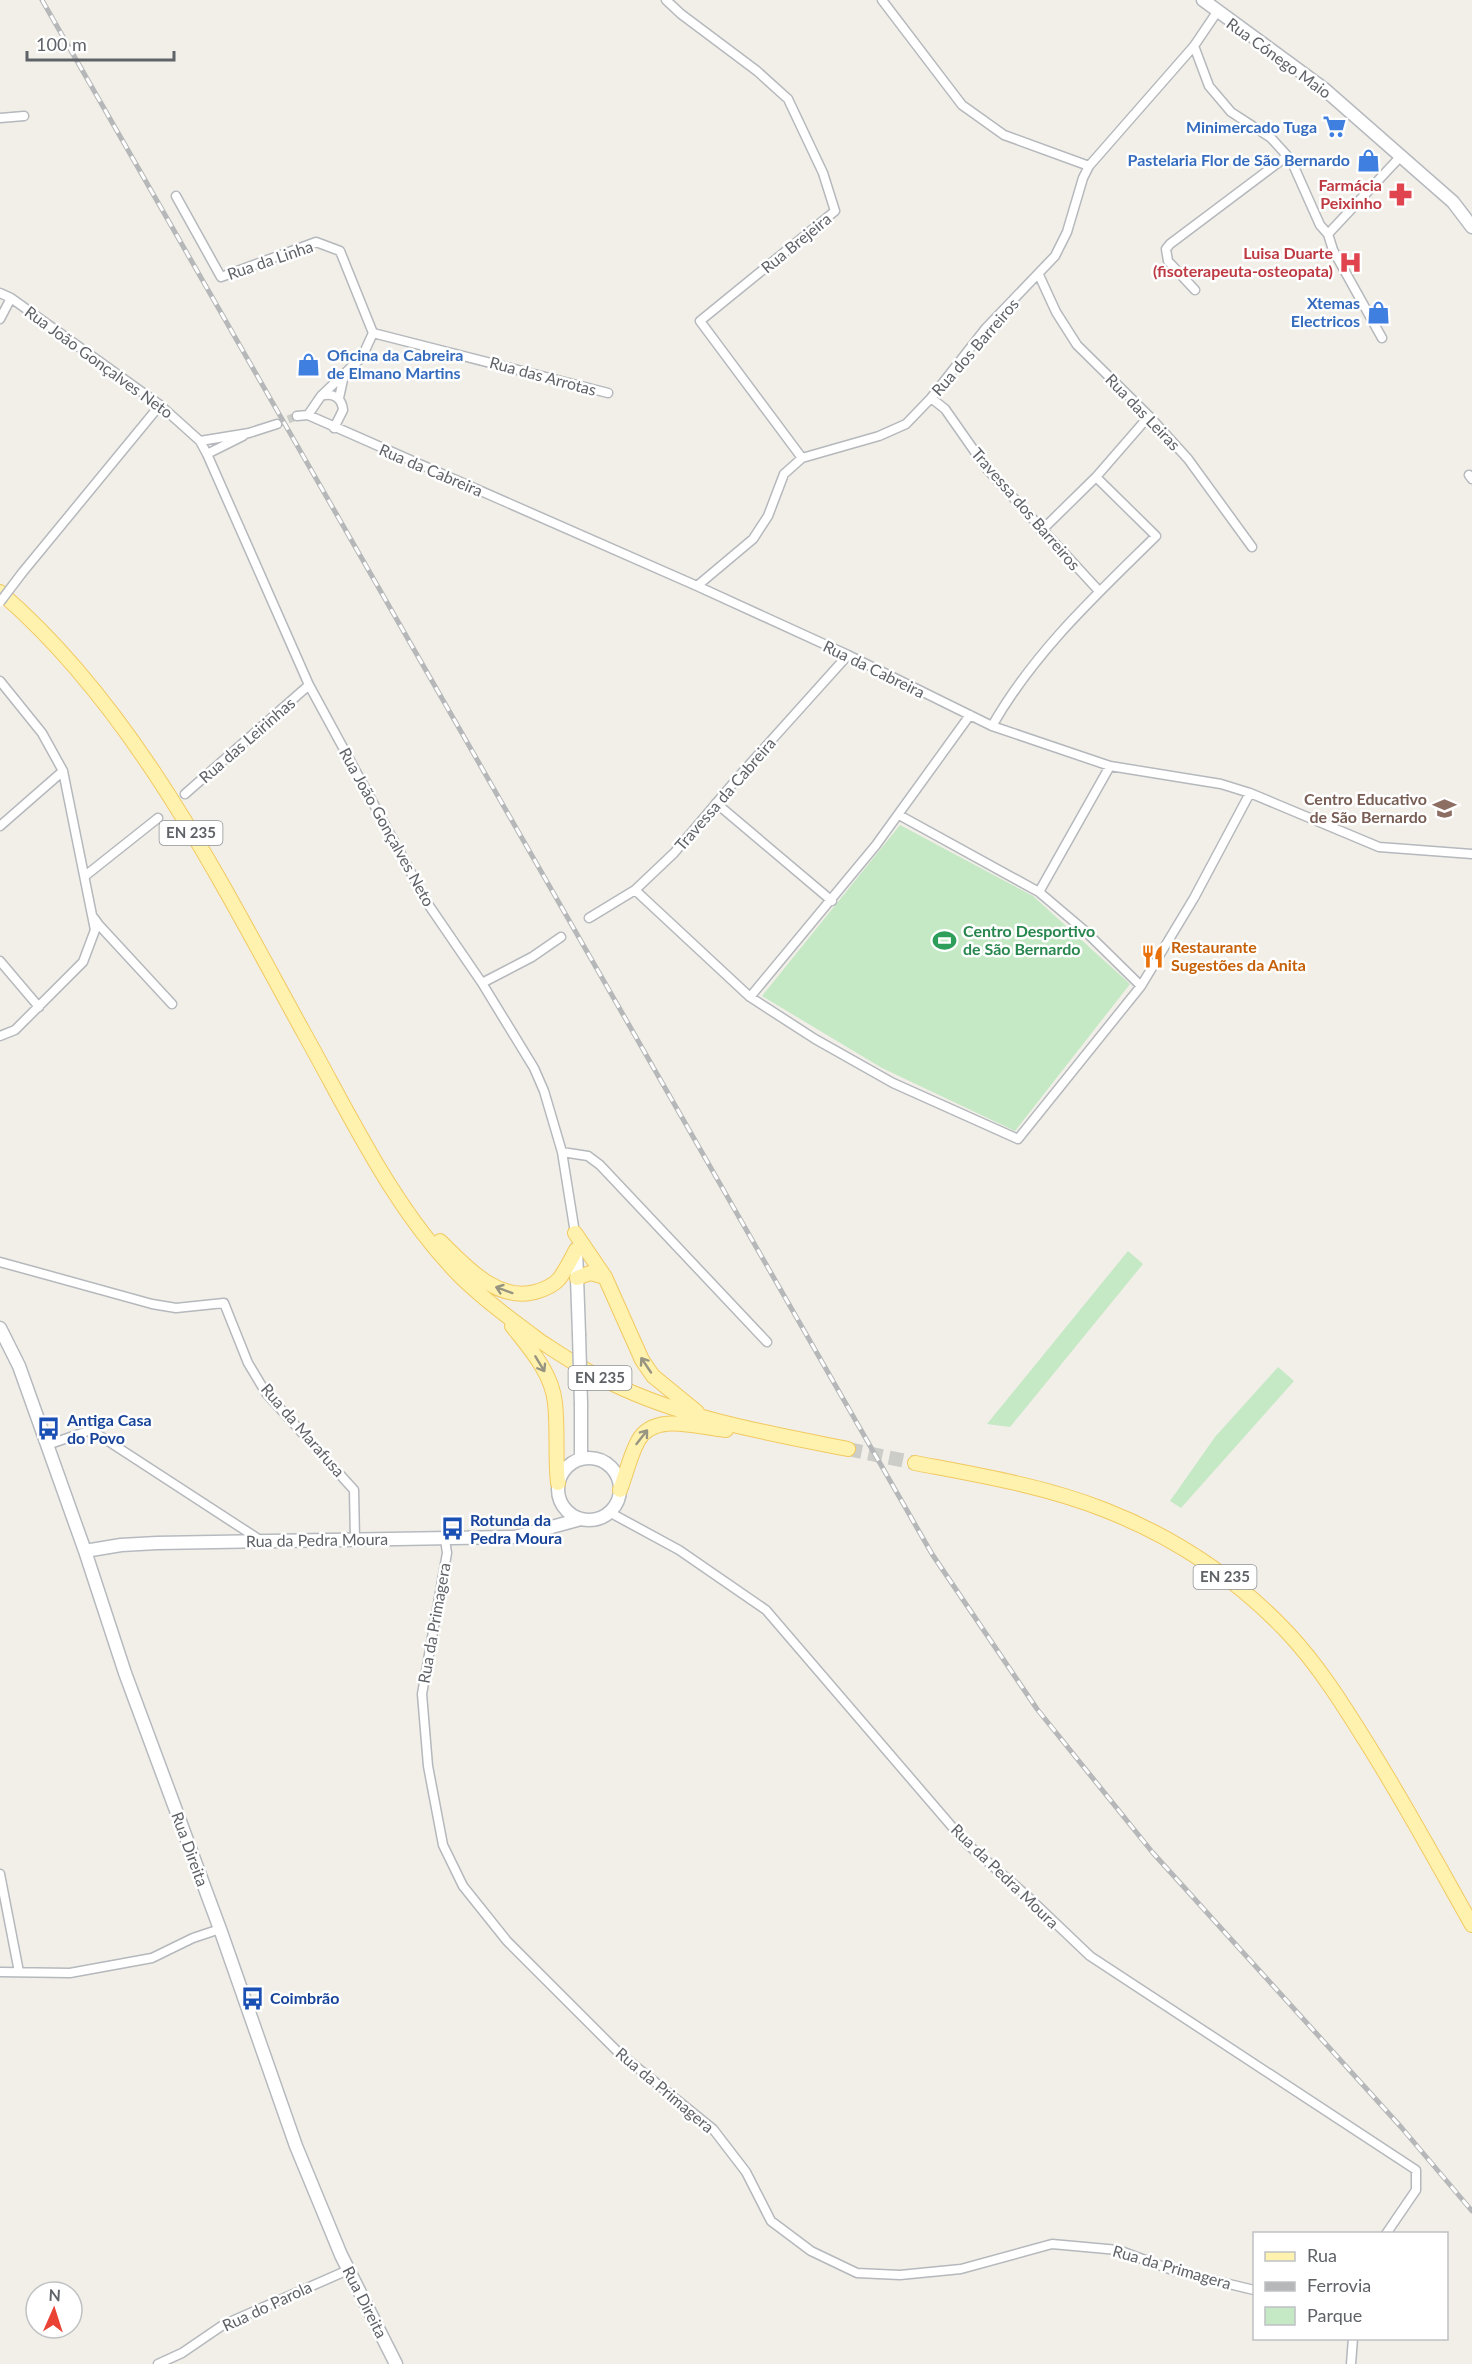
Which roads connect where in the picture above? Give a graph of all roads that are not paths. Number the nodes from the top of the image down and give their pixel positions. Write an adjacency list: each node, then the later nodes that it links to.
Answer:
1 (666, 0): 35 (street, Rua Brejeira)
2 (882, 0): 10 (street)
3 (1203, 0): 4 (main road, Rua Cónego Maio)
4 (1217, 12): 5 (street, Rua dos Barreiros); 9 (main road, Rua Cónego Maio)
5 (1194, 46): 8 (street); 10 (street, Rua dos Barreiros)
6 (24, 116): 7 (street)
7 (0, 118)
8 (1287, 156): 13 (street); 15 (street)
9 (1400, 157): 12 (main road, Rua Cónego Maio); 13 (street)
10 (1089, 166): 14 (street, Rua dos Barreiros)
11 (176, 196): 19 (street, Rua da Linha)
12 (1472, 227)
13 (1328, 234): 20 (street)
14 (1039, 275): 25 (street, Rua dos Barreiros); 29 (street, Rua das Leiras)
15 (1195, 290)
16 (0, 293): 17 (street, Rua João Gonçalves Neto)
17 (11, 298): 18 (street); 26 (street, Rua João Gonçalves Neto)
18 (0, 319)
19 (373, 333): 21 (street); 22 (street, Rua das Arrotas)
20 (1382, 338)
21 (344, 375): 23 (street); 24 (street)
22 (608, 393)
23 (321, 396): 24 (street); 27 (street)
24 (339, 398): 31 (street)
25 (931, 398): 35 (street, Rua dos Barreiros); 37 (street, Travessa dos Barreiros)
26 (160, 405): 33 (street, Rua João Gonçalves Neto); 42 (street, bridge)
27 (308, 415): 28 (street); 31 (street, Rua da Cabreira)
28 (297, 416)
29 (1149, 417): 36 (street); 38 (street, Rua das Leiras)
30 (277, 424): 32 (street)
31 (334, 428): 39 (street, Rua da Cabreira)
32 (249, 433): 33 (street); 34 (street)
33 (200, 441): 34 (street, Rua João Gonçalves Neto)
34 (207, 454): 45 (street, Rua João Gonçalves Neto)
35 (802, 458): 39 (street)
36 (1096, 477): 37 (street); 40 (street)
37 (1041, 531): 40 (street, Travessa dos Barreiros)
38 (1252, 547)
39 (697, 586): 43 (street, Rua da Cabreira)
40 (1099, 591): 47 (street)
41 (0, 592): 72 (main road, EN 235)
42 (0, 602)
43 (848, 656): 46 (street, Rua da Cabreira); 52 (street, Travessa da Cabreira)
44 (0, 681): 49 (street)
45 (309, 685): 50 (street, Rua das Leirinhas); 65 (street, Rua João Gonçalves Neto)
46 (970, 715): 47 (street, Rua da Cabreira); 53 (street)
47 (993, 726): 48 (street, Rua da Cabreira)
48 (1110, 766): 51 (street, Rua da Cabreira); 59 (street)
49 (63, 771): 55 (street); 57 (street)
50 (185, 794)
51 (1250, 794): 56 (street, Rua da Cabreira); 66 (street)
52 (716, 802): 58 (street, Travessa da Cabreira); 60 (street)
53 (899, 815): 59 (street); 60 (street)
54 (158, 818): 57 (street)
55 (0, 826)
56 (1472, 854)
57 (85, 876): 61 (street)
58 (635, 890): 62 (street, Travessa da Cabreira); 67 (street)
59 (1039, 891): 66 (street)
60 (832, 901): 67 (street)
61 (92, 914): 68 (street); 69 (street)
62 (589, 918)
63 (561, 937): 65 (street)
64 (0, 961): 69 (street)
65 (482, 983): 71 (street, Rua João Gonçalves Neto)
66 (1141, 986): 67 (street)
67 (750, 998)
68 (172, 1004)
69 (39, 1007): 70 (street)
70 (0, 1036)
71 (561, 1152): 73 (street, Rua João Gonçalves Neto); 81 (street)
72 (409, 1212): 77 (main road, one-way to 72); 79 (main road, EN 235)
73 (575, 1233): 74 (main road, Rua João Gonçalves Neto); 76 (main road)
74 (576, 1250): 77 (main road); 78 (main road, Rua João Gonçalves Neto)
75 (0, 1262): 96 (street, Rua da Marafusa)
76 (605, 1277): 78 (main road); 82 (main road, one-way to 76)
77 (558, 1280): 78 (main road)
78 (577, 1282): 86 (main road, Rua João Gonçalves Neto, bridge)
79 (506, 1317): 82 (main road, EN 235); 88 (main road, one-way to 88)
80 (0, 1328): 84 (main road, Rua Direita)
81 (767, 1342)
82 (705, 1418): 83 (main road, EN 235)
83 (768, 1433): 85 (main road, EN 235); 89 (main road, one-way to 83)
84 (47, 1445): 95 (street); 97 (main road, Rua Direita)
85 (848, 1449)
86 (581, 1458): 88 (main road); 89 (main road)
87 (915, 1463): 99 (main road, EN 235)
88 (558, 1483): 90 (main road)
89 (620, 1490): 91 (main road)
90 (561, 1504): 92 (main road); 93 (main road)
91 (609, 1512): 92 (main road); 103 (street, Rua da Pedra Moura)
92 (581, 1519): 93 (main road, Rua da Pedra Moura)
93 (548, 1529): 94 (main road, Rua da Pedra Moura)
94 (445, 1539): 96 (main road, Rua da Pedra Moura); 105 (street, Rua da Primagera)
95 (260, 1540): 96 (main road, Rua da Pedra Moura); 97 (main road, Rua da Pedra Moura)
96 (355, 1540)
97 (85, 1551): 100 (main road, Rua Direita)
98 (0, 1874): 102 (street)
99 (1472, 1925)
100 (220, 1929): 102 (street); 104 (main road, Rua Direita)
101 (0, 1972): 102 (street)
102 (19, 1972)
103 (1387, 2232)
104 (348, 2270): 107 (street, Rua do Parola); 108 (main road, Rua Direita)
105 (1253, 2290)
106 (1353, 2340): 109 (street)
107 (158, 2364)
108 (396, 2364)
109 (1352, 2364)

